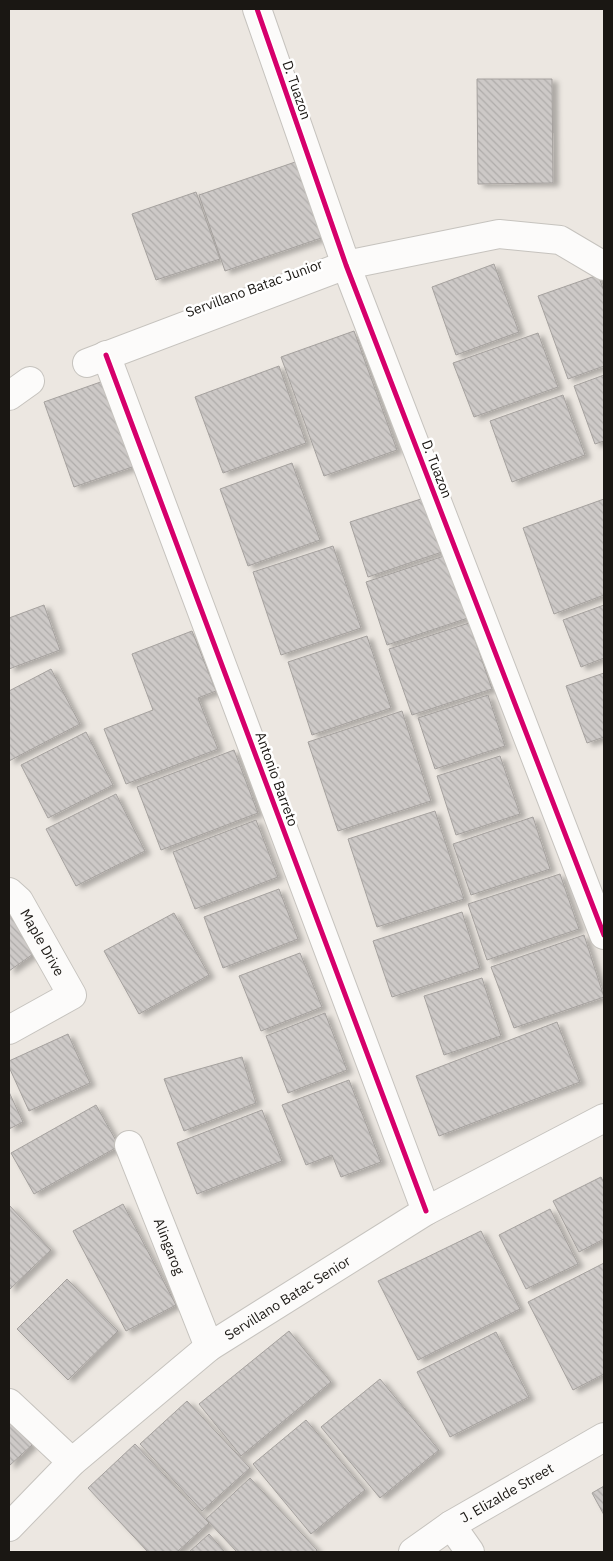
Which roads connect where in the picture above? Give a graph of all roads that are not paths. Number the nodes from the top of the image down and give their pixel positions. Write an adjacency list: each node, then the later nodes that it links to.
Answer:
1 (257, 9): 2 (street, D. Tuazon)
2 (346, 265): 3 (street, Servillano Batac Junior); 4 (street, Servillano Batac Junior); 6 (street, D. Tuazon)
3 (604, 266)
4 (97, 359): 10 (street, Antonio Barreto)
5 (9, 892): 7 (street, Maple Drive)
6 (604, 935)
7 (9, 1030)
8 (604, 1118): 10 (street, Servillano Batac Senior)
9 (129, 1145): 11 (street, Alingarog)
10 (426, 1211): 11 (street, Servillano Batac Senior)
11 (209, 1347): 14 (street, Servillano Batac Senior)
12 (9, 1403): 14 (street)
13 (604, 1437): 15 (street, J. Elizalde Street)
14 (72, 1462): 16 (street, Servillano Batac Senior)
15 (452, 1525): 17 (street, J. Elizalde Street); 18 (street)
16 (9, 1527)
17 (412, 1552)
18 (470, 1552)

